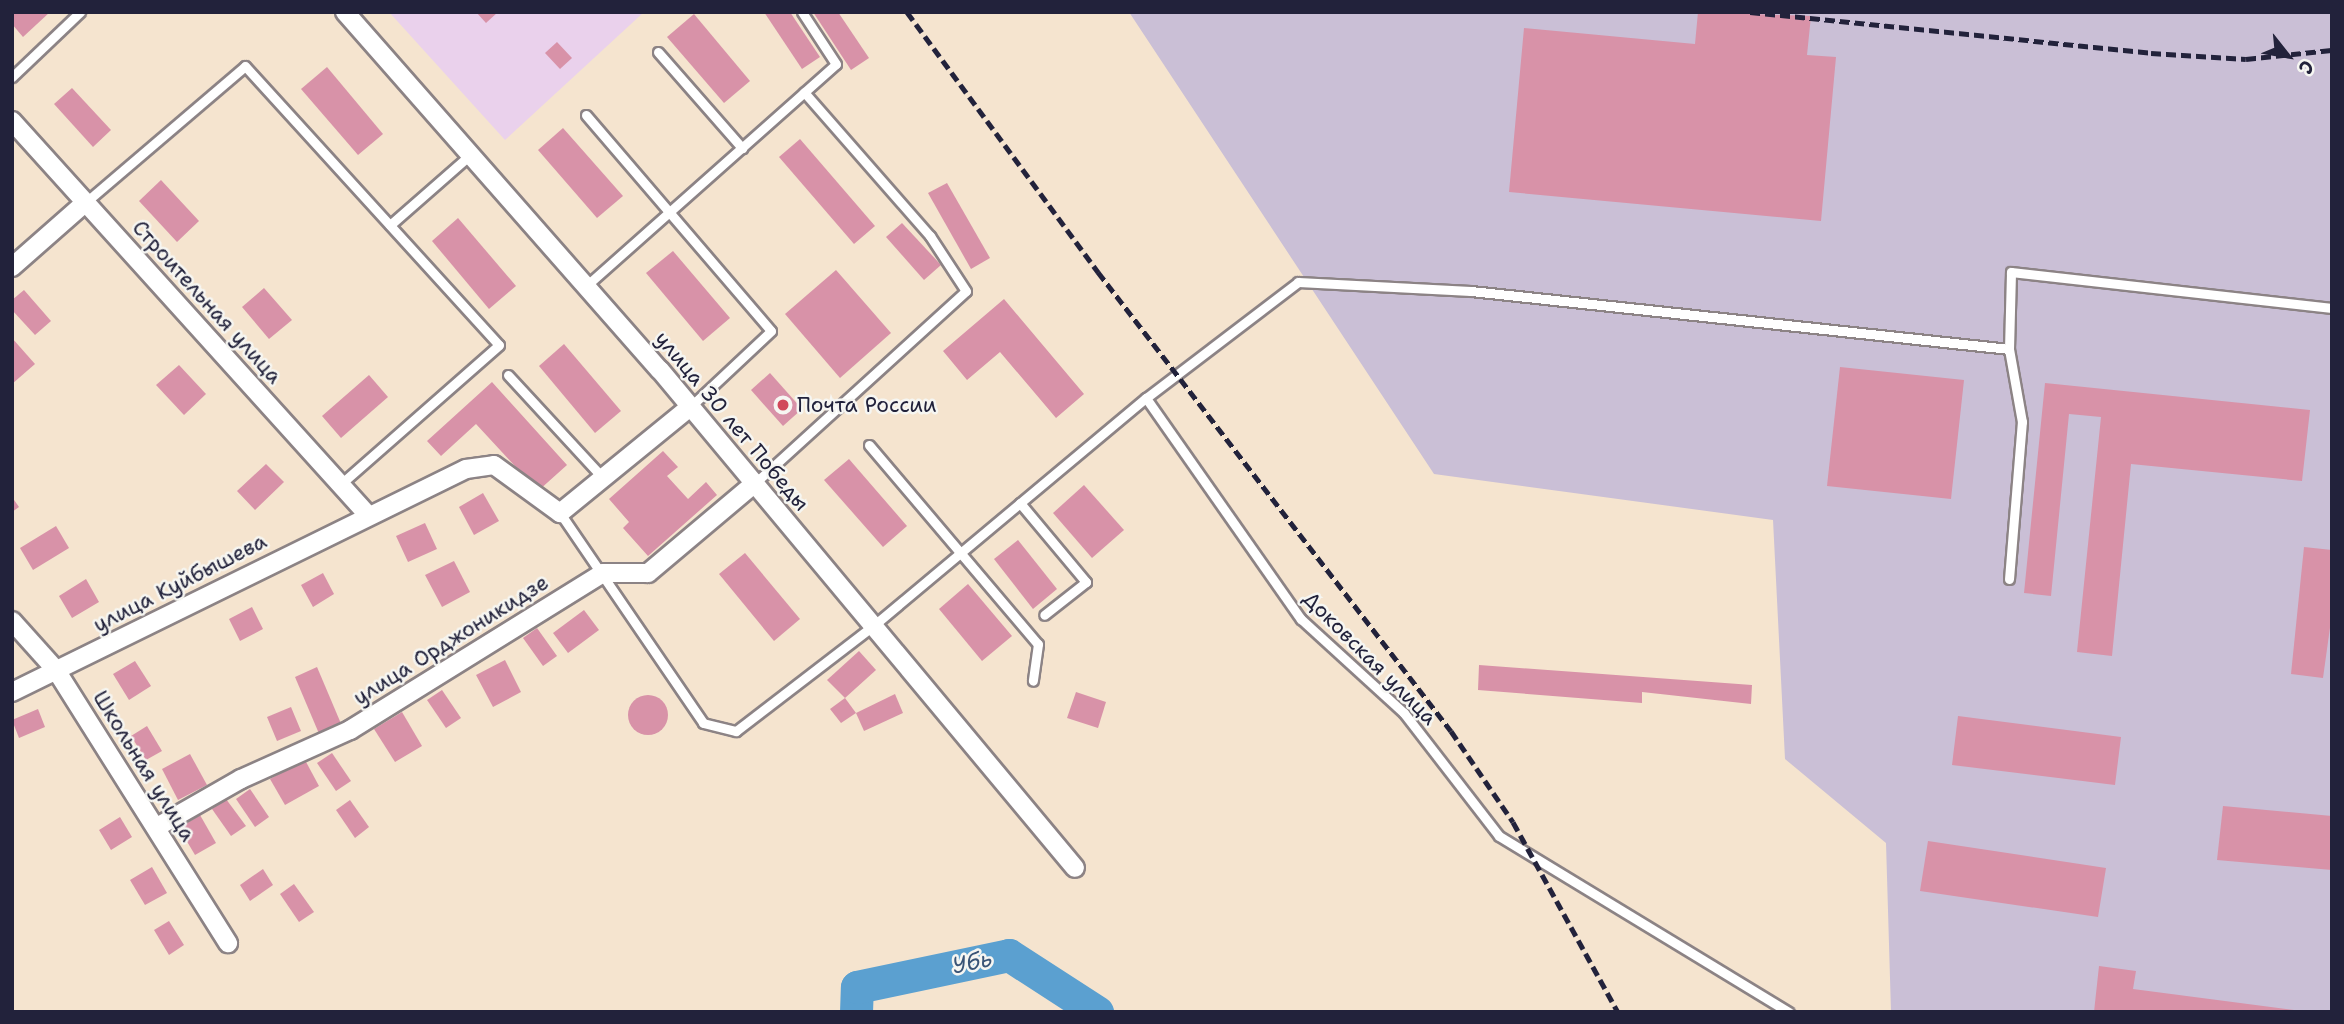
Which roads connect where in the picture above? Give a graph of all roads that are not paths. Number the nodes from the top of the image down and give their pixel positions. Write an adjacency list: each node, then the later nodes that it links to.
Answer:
1 (80, 12): 5 (lane)
2 (345, 12): 10 (street, улица 30 лет Победы)
3 (802, 12): 6 (lane)
4 (658, 52): 9 (lane)
5 (12, 77)
6 (804, 92): 9 (lane); 23 (lane)
7 (586, 115): 12 (lane)
8 (12, 121): 11 (street, Строительная улица)
9 (742, 148): 12 (lane)
10 (470, 155): 13 (lane); 15 (street, улица 30 лет Победы)
11 (86, 202): 13 (lane); 14 (street); 24 (street, Строительная улица)
12 (670, 212): 15 (lane); 20 (lane)
13 (390, 225): 24 (lane)
14 (12, 267)
15 (586, 286): 20 (street, улица 30 лет Победы)
16 (2332, 308): 17 (lane)
17 (2009, 349): 19 (lane); 30 (lane)
18 (509, 374): 22 (lane)
19 (1146, 398): 25 (lane); 40 (lane, Доковская улица)
20 (691, 406): 22 (street); 23 (street, улица 30 лет Победы)
21 (869, 445): 28 (lane)
22 (603, 478): 26 (street)
23 (755, 483): 29 (street); 33 (street, улица 30 лет Победы)
24 (341, 484): 27 (street, Строительная улица)
25 (1020, 503): 28 (lane); 31 (lane)
26 (560, 513): 27 (street, улица Куйбышева); 29 (lane)
27 (368, 514): 34 (street, улица Куйбышева)
28 (960, 554): 33 (lane); 35 (lane)
29 (603, 573): 33 (lane); 37 (street, улица Орджоникидзе)
30 (2009, 579)
31 (1044, 615)
32 (12, 621): 34 (street, Школьная улица)
33 (873, 626): 38 (street, улица 30 лет Победы)
34 (56, 670): 36 (street, улица Куйбышева); 37 (street, Школьная улица)
35 (1033, 681)
36 (12, 692)
37 (157, 827): 39 (street, Школьная улица)
38 (1075, 868)
39 (228, 943)
40 (1789, 1012)

